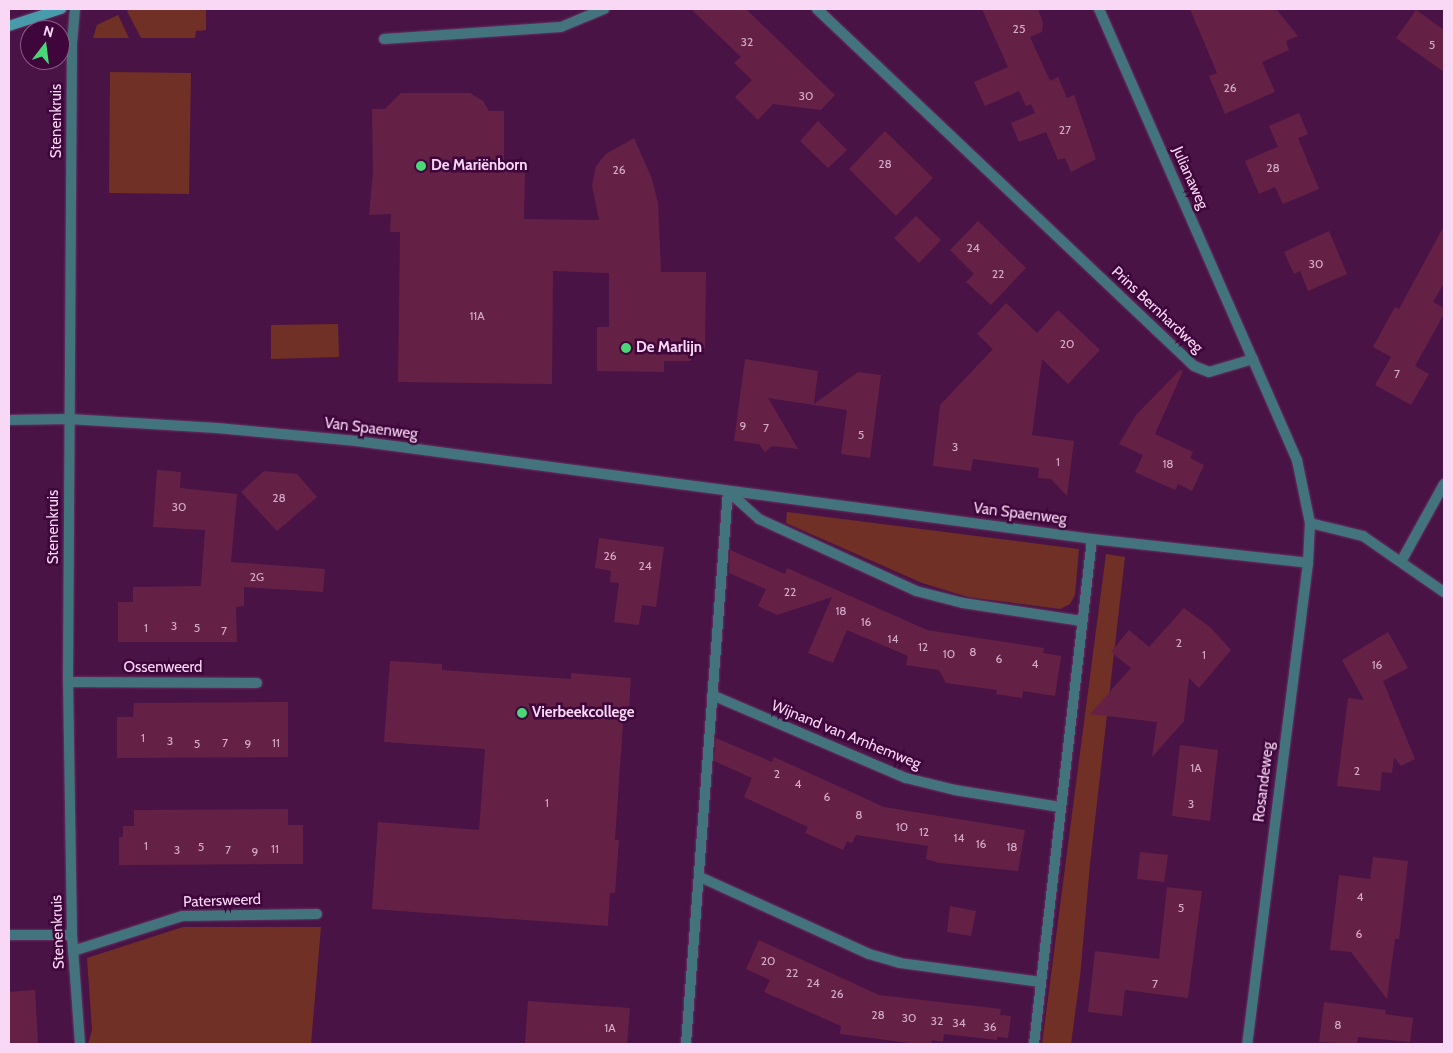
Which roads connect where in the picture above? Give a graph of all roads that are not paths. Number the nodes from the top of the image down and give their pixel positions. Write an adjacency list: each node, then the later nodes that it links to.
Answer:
1 (61, 9): 6 (street)
2 (75, 9): 9 (street, Stenenkruis)
3 (604, 9): 7 (street)
4 (817, 9): 8 (street, Prins Bernhardweg)
5 (1100, 9): 8 (street, Julianaweg)
6 (9, 26)
7 (384, 39)
8 (1253, 359): 13 (street)
9 (69, 419): 10 (street, Van Spaenweg); 12 (street, Van Spaenweg); 19 (street, Stenenkruis)
10 (9, 420)
11 (1444, 484): 15 (street)
12 (728, 491): 14 (street, Van Spaenweg); 18 (street); 21 (street)
13 (1310, 523): 15 (street); 16 (street, Rosandeweg)
14 (1092, 539): 16 (street, Van Spaenweg); 18 (street)
15 (1402, 560): 17 (street)
16 (1308, 563): 32 (street, Rosandeweg)
17 (1444, 592)
18 (1082, 621): 22 (street)
19 (68, 682): 20 (street, Ossenweerd); 26 (street, Stenenkruis)
20 (258, 683)
21 (712, 696): 22 (street, Wijnand van Arnhemweg); 23 (street)
22 (1060, 807): 28 (street)
23 (700, 877): 28 (street); 30 (street)
24 (317, 914): 27 (street, Patersweerd)
25 (9, 935): 26 (street)
26 (72, 935): 27 (street, Stenenkruis)
27 (73, 951): 29 (street, Stenenkruis)
28 (1040, 982): 31 (street)
29 (80, 1044)
30 (686, 1044)
31 (1034, 1044)
32 (1247, 1044)

